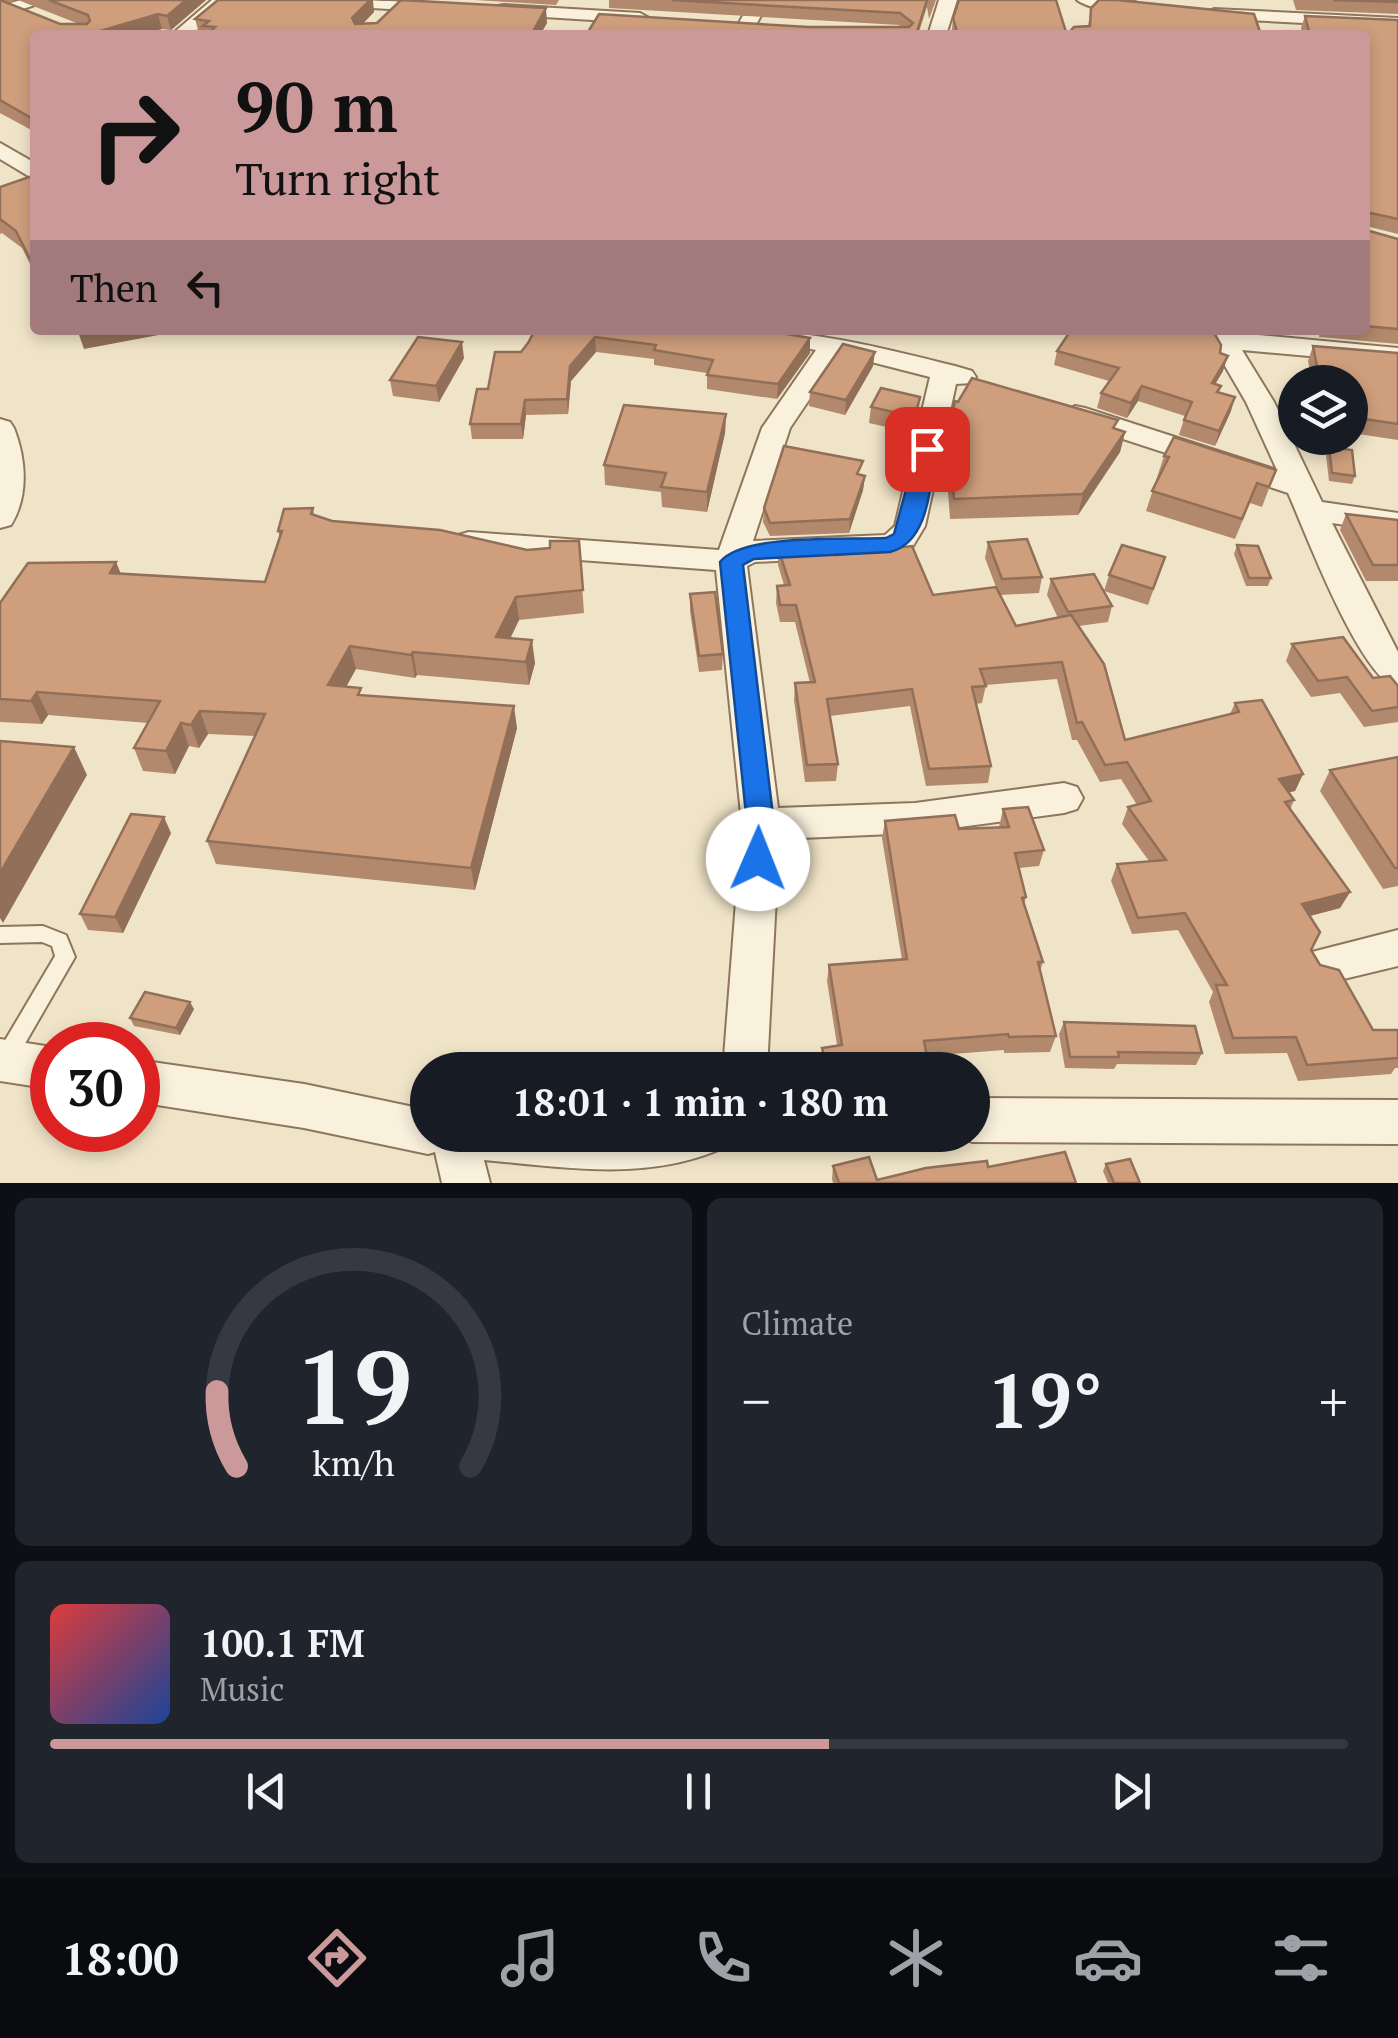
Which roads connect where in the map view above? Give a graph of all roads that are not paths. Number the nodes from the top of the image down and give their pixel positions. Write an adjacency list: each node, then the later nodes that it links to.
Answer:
1 (40, 0): 10 (street)
2 (224, 0): 20 (street)
3 (321, 0): 7 (street)
4 (761, 0): 19 (street)
5 (948, 0): 22 (street)
6 (1318, 0): 14 (street)
7 (401, 2): 9 (street); 17 (street)
8 (1079, 5): 11 (street)
9 (574, 7): 13 (street); 21 (street)
10 (8, 10): 15 (street)
11 (1162, 10)
12 (1197, 13): 18 (street)
13 (667, 20)
14 (1322, 20): 16 (street); 18 (street)
15 (49, 21)
16 (1398, 23)
17 (377, 25)
18 (1265, 26)
19 (744, 27)
20 (186, 30)
21 (556, 30)
22 (938, 30)
23 (30, 146): 24 (street)
24 (5, 151): 25 (street)
25 (29, 180)
26 (794, 335): 28 (street)
27 (1220, 335): 29 (street); 34 (street)
28 (840, 340): 30 (street); 38 (street)
29 (1398, 356)
30 (944, 372): 31 (street); 38 (street)
31 (982, 384)
32 (1056, 408): 34 (street)
33 (0, 428): 35 (street)
34 (1303, 499): 36 (street); 39 (street)
35 (0, 518)
36 (1398, 523)
37 (435, 539): 38 (street)
38 (731, 562): 41 (street)
39 (1398, 676)
40 (1064, 798): 41 (street)
41 (760, 824): 45 (street)
42 (0, 935): 46 (lane)
43 (1398, 948): 44 (street)
44 (1327, 964)
45 (746, 1052)
46 (2, 1060): 47 (street)
47 (30, 1064)
48 (160, 1084): 51 (street)
49 (990, 1120): 50 (street)
50 (1398, 1122)
51 (410, 1128)
52 (456, 1152): 53 (street)
53 (466, 1183)

